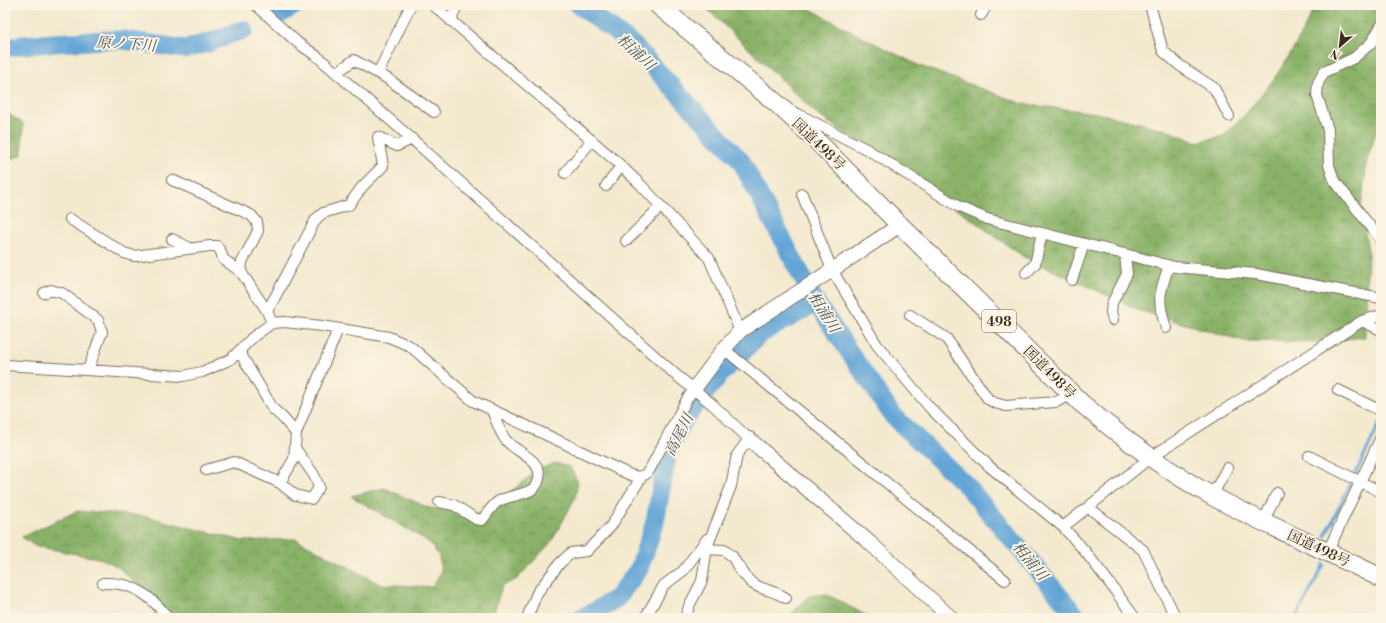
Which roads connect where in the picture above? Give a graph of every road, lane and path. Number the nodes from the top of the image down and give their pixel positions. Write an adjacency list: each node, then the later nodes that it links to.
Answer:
1 (256, 5): 11 (street)
2 (411, 5): 12 (street)
3 (433, 5): 9 (street)
4 (457, 5): 9 (street)
5 (658, 5): 13 (highway, 国道498号 / 498)
6 (988, 5): 8 (street)
7 (1150, 5): 15 (street)
8 (981, 15)
9 (451, 21): 17 (street)
10 (1381, 26): 28 (street)
11 (336, 73): 12 (street); 16 (street)
12 (378, 73): 14 (street)
13 (775, 102): 25 (highway, 国道498号 / 498); 26 (street)
14 (434, 112)
15 (1229, 116)
16 (412, 139): 40 (street); 55 (street)
17 (592, 140): 18 (street); 19 (street)
18 (621, 166): 21 (street); 23 (street)
19 (565, 173)
20 (172, 180): 34 (street)
21 (606, 186)
22 (802, 194): 35 (street)
23 (661, 206): 29 (street); 49 (street)
24 (70, 219): 31 (street)
25 (900, 225): 35 (street); 56 (highway, 国道498号 / 498)
26 (1042, 233): 30 (street); 36 (street)
27 (172, 239): 31 (street)
28 (1381, 240)
29 (626, 241)
30 (1084, 244): 32 (street); 37 (street)
31 (190, 248): 34 (street)
32 (1125, 255): 33 (street); 43 (street)
33 (1169, 266): 39 (street); 46 (street)
34 (241, 272): 40 (street)
35 (828, 272): 49 (street); 76 (street)
36 (1026, 273)
37 (1072, 280)
38 (44, 293): 53 (street)
39 (1381, 298)
40 (267, 311): 45 (street)
41 (910, 315): 56 (street)
42 (1381, 315): 44 (street)
43 (1113, 320)
44 (1362, 321): 48 (street); 64 (street)
45 (272, 323): 47 (street); 50 (street)
46 (1166, 328)
47 (338, 329): 58 (street); 59 (street)
48 (1381, 330)
49 (740, 331): 51 (street)
50 (239, 350): 53 (street); 59 (street)
51 (728, 351): 55 (street); 82 (street)
52 (5, 362): 53 (street)
53 (88, 370)
54 (1338, 390): 57 (street)
55 (697, 392): 61 (street); 67 (street)
56 (1073, 394): 64 (highway, 国道498号 / 498)
57 (1380, 410)
58 (492, 411): 67 (street); 73 (street)
59 (296, 433): 62 (street)
60 (1381, 437): 68 (street)
61 (749, 439): 77 (street); 90 (street)
62 (295, 448): 69 (street); 69 (street)
63 (1309, 456): 68 (street)
64 (1151, 457): 72 (highway, 国道498号 / 498); 74 (street)
65 (1227, 468): 72 (street)
66 (206, 470): 69 (street)
67 (642, 476): 87 (street)
68 (1360, 482): 70 (street); 79 (street)
69 (280, 483)
70 (1381, 492)
71 (1277, 493): 75 (street)
72 (1212, 496): 75 (highway, 国道498号 / 498)
73 (439, 502)
74 (1088, 507): 76 (street); 92 (street)
75 (1263, 522): 79 (highway, 国道498号 / 498)
76 (1063, 527): 91 (street)
77 (711, 534): 78 (street); 88 (street)
78 (706, 549): 80 (street); 89 (street)
79 (1328, 551): 81 (highway, 国道498号 / 498)
80 (739, 566): 84 (street); 85 (street)
81 (1381, 578)
82 (1005, 580)
83 (103, 583): 86 (street)
84 (746, 583)
85 (786, 598)
86 (168, 618)
87 (527, 618)
88 (645, 618)
89 (685, 618)
90 (951, 618)
91 (1135, 618)
92 (1176, 618)

